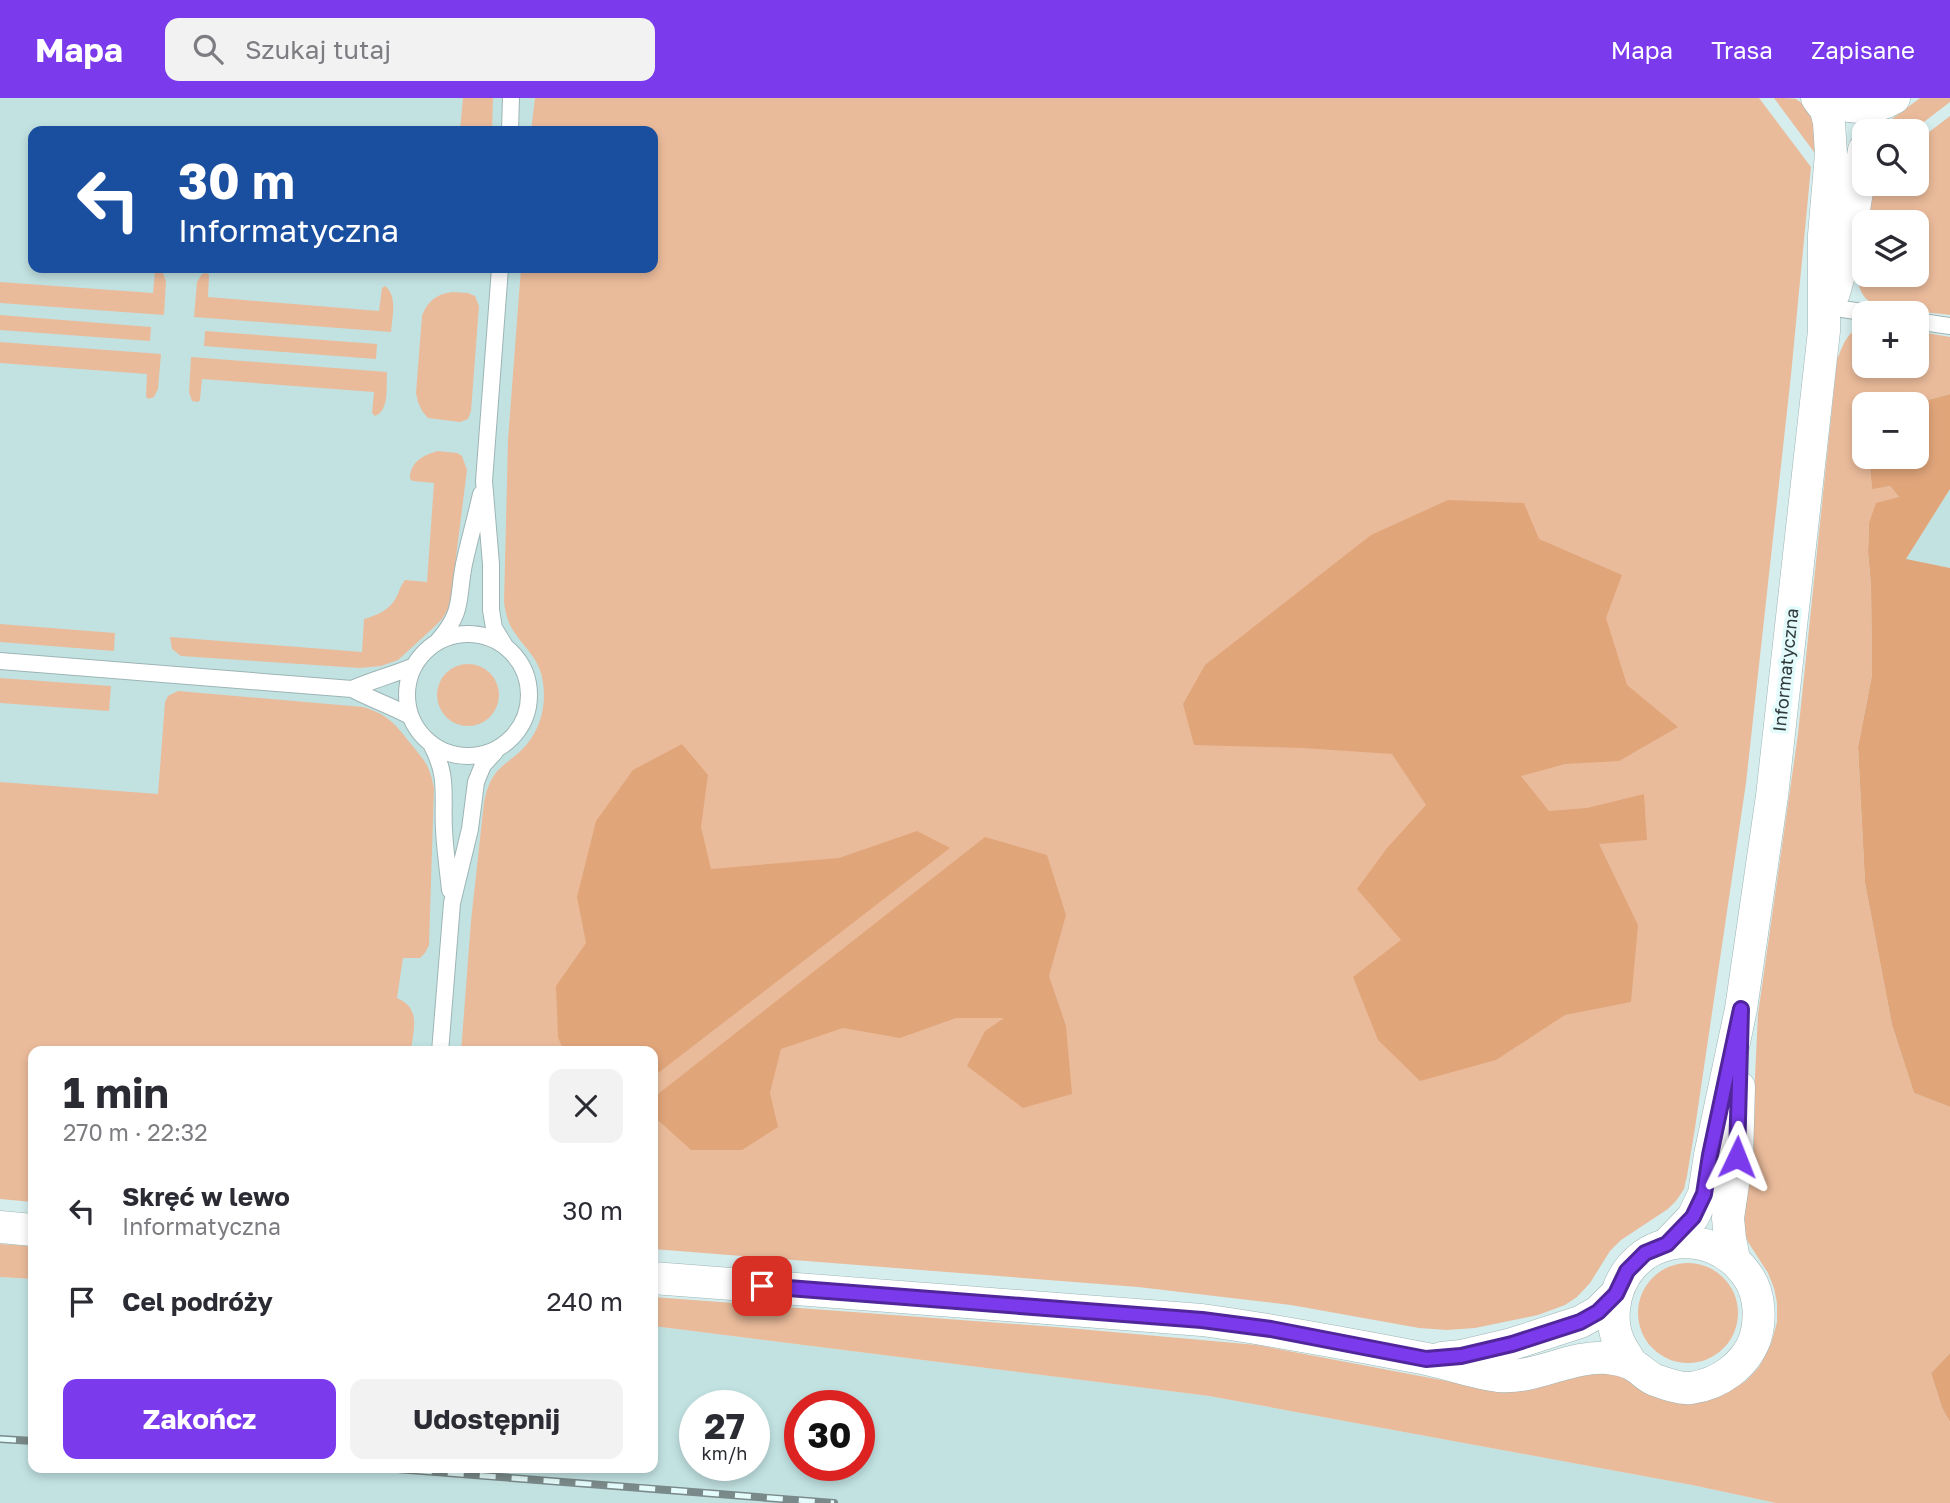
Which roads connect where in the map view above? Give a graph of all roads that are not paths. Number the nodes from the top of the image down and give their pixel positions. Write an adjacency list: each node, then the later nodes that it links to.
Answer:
1 (1817, 98): 10 (street, Informatyczna)
2 (1824, 98): 3 (street)
3 (1892, 99): 5 (street)
4 (513, 103): 6 (lane)
5 (1879, 119)
6 (511, 126)
7 (1856, 196): 10 (street, Informatyczna)
8 (500, 273): 13 (lane)
9 (1852, 315): 10 (lane)
10 (1827, 319): 23 (street, Informatyczna)
11 (1929, 323): 12 (lane)
12 (1950, 326)
13 (484, 481): 14 (lane); 15 (lane)
14 (438, 642): 15 (lane); 17 (lane)
15 (505, 646): 21 (lane)
16 (0, 661): 18 (lane)
17 (414, 666): 18 (lane); 19 (lane)
18 (352, 689): 19 (lane)
19 (410, 716): 20 (lane)
20 (431, 744): 21 (lane); 22 (lane)
21 (497, 749): 22 (lane)
22 (452, 903): 24 (lane)
23 (1741, 1009): 27 (street, Informatyczna); 28 (street, Informatyczna)
24 (440, 1046)
25 (0, 1227): 26 (street)
26 (28, 1230)
27 (1667, 1244): 28 (street, Informatyczna); 30 (street, Informatyczna)
28 (1734, 1259): 32 (street, Informatyczna)
29 (658, 1278): 31 (street, Informatyczna)
30 (1616, 1294): 31 (street, Informatyczna); 32 (street, Informatyczna)
31 (1426, 1359): 32 (street, Informatyczna)
32 (1631, 1363)

